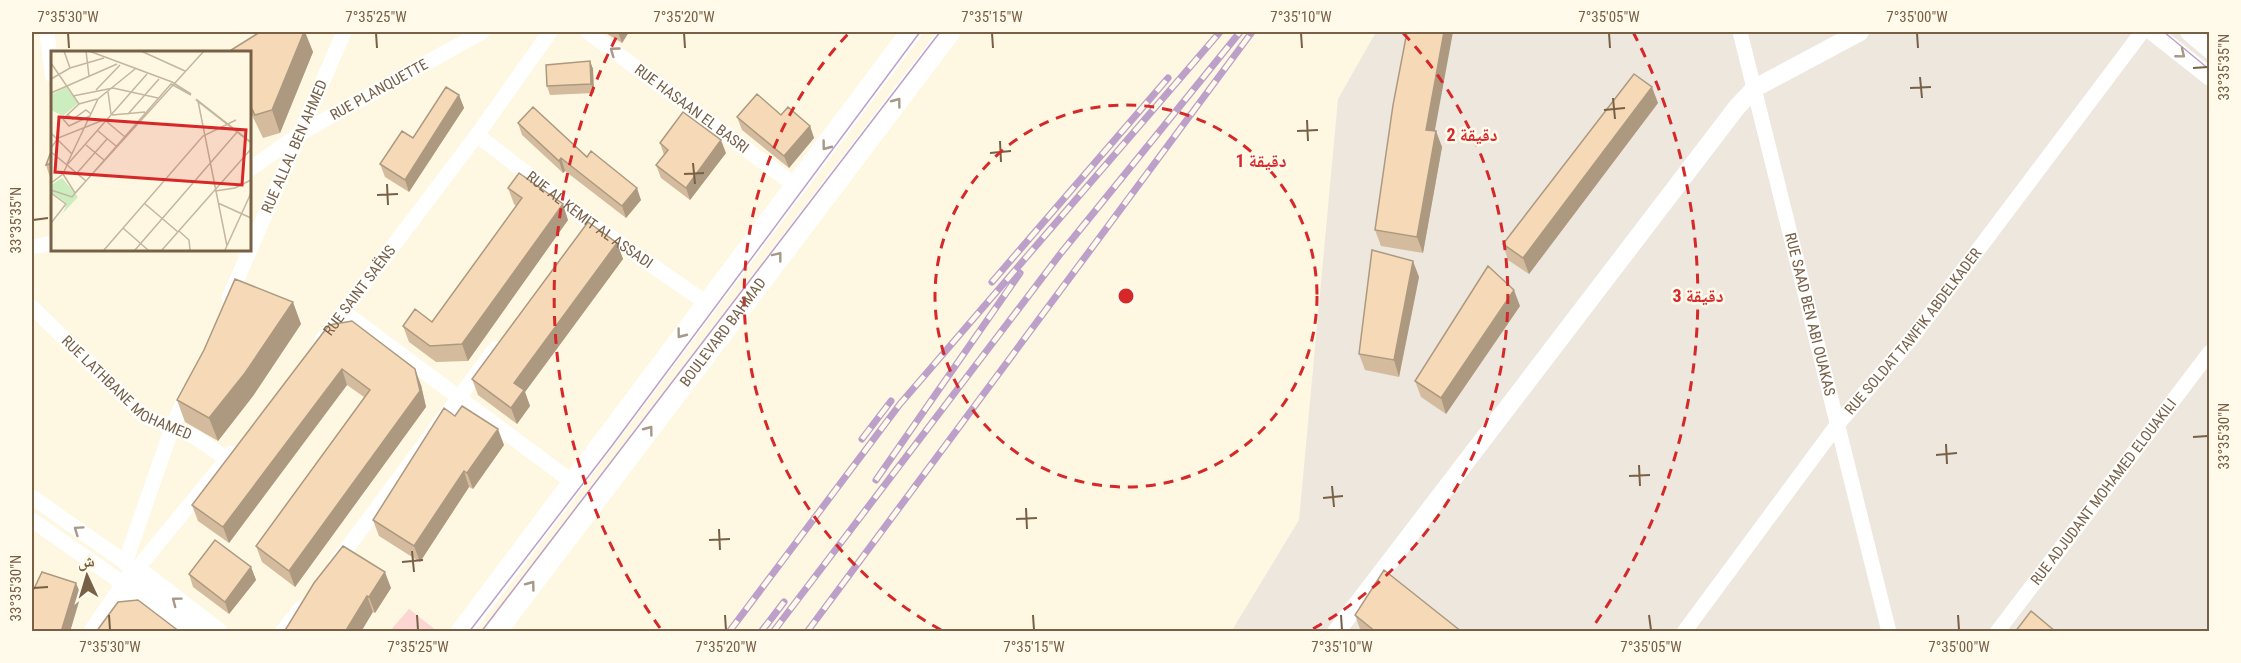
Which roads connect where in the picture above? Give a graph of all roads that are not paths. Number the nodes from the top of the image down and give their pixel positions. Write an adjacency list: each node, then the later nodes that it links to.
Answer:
1 (47, 32): 14 (street)
2 (344, 32): 17 (street, RUE ALLAL BEN AHMED)
3 (482, 32): 17 (street, RUE PLANQUETTE)
4 (550, 32): 18 (street, RUE SAINT SAËNS)
5 (588, 32): 20 (street, RUE HASAAN EL BASRI, one-way to 5)
6 (911, 32): 20 (main road, BOULEVARD BAHMAD, one-way to 20)
7 (950, 32): 47 (main road, BOULEVARD BAHMAD, one-way to 7)
8 (1740, 32): 16 (street, RUE SAAD BEN ABI OUAKAS)
9 (1860, 32): 16 (street)
10 (2142, 32): 32 (street, RUE SOLDAT TAWFIK ABDELKADER)
11 (2153, 32): 15 (street, one-way to 15)
12 (2189, 32): 13 (street)
13 (2210, 50)
14 (51, 66)
15 (2210, 77)
16 (1755, 88): 32 (street, RUE SAAD BEN ABI OUAKAS); 48 (street)
17 (301, 133): 19 (street, RUE PLANQUETTE); 25 (street, RUE ALLAL BEN AHMED)
18 (477, 135): 23 (street, RUE AL KEMIT AL ASSADI); 26 (street, RUE SAINT SAËNS)
19 (250, 169)
20 (796, 186): 23 (main road, BOULEVARD BAHMAD)
21 (51, 243): 22 (street)
22 (32, 247)
23 (705, 302): 36 (main road, BOULEVARD BAHMAD, one-way to 36)
24 (32, 308): 33 (street, RUE LATHBANE MOHAMED)
25 (225, 308)
26 (344, 312): 28 (street, RUE SAINT SAËNS); 31 (street)
27 (507, 333): 31 (street)
28 (315, 349)
29 (2210, 352): 51 (street, RUE ADJUDANT MOHAMED ELOUAKILI)
30 (196, 373): 33 (street)
31 (458, 397): 36 (street); 39 (street)
32 (1837, 425): 49 (street, RUE SOLDAT TAWFIK ABDELKADER); 50 (street, RUE SAAD BEN ABI OUAKAS)
33 (172, 428): 35 (street, RUE LATHBANE MOHAMED); 40 (street)
34 (242, 441): 35 (street)
35 (227, 459): 40 (street)
36 (571, 481): 46 (main road, BOULEVARD BAHMAD)
37 (32, 497): 40 (street, one-way to 37)
38 (32, 520): 40 (street)
39 (330, 571)
40 (129, 573): 42 (main road); 43 (main road); 44 (main road, one-way to 40)
41 (309, 597): 45 (street)
42 (94, 632)
43 (190, 632)
44 (217, 632)
45 (282, 632)
46 (461, 632)
47 (496, 632)
48 (1336, 632)
49 (1684, 632)
50 (1889, 632)
51 (1997, 632)

